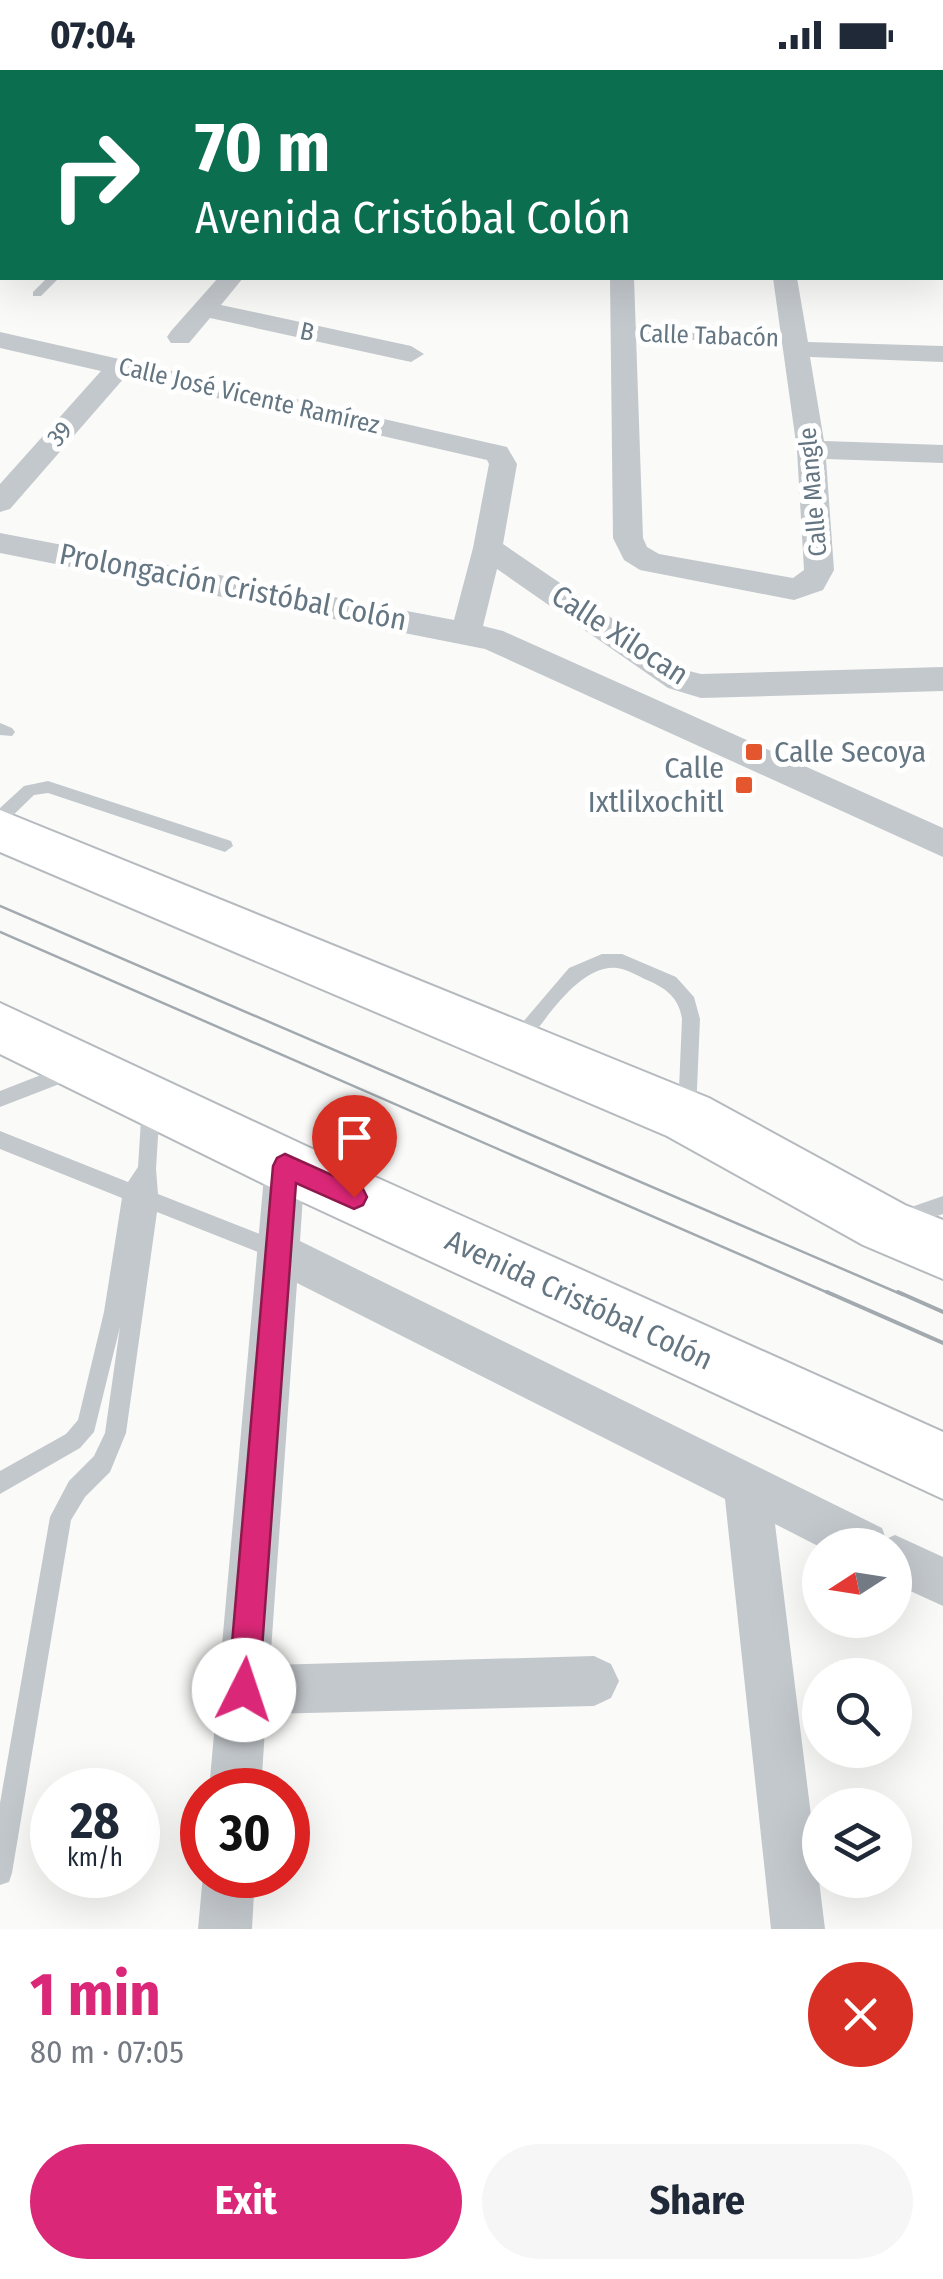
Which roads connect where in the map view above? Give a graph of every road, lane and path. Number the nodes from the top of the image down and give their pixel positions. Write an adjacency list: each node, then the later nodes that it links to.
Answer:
1 (52, 280): 5 (lane)
2 (229, 280): 6 (street)
3 (622, 280): 7 (street)
4 (785, 280): 10 (street, Calle Mangle)
5 (37, 294)
6 (204, 310): 8 (street); 11 (street, B)
7 (624, 333): 10 (street, Calle Tabacón); 14 (street, Calle Mangle)
8 (180, 337)
9 (0, 340): 13 (street, Calle José Vicente Ramírez)
10 (795, 344): 12 (street, Calle Tabacón); 14 (street, Calle Mangle)
11 (411, 354)
12 (943, 354)
13 (119, 366): 16 (street, 39); 18 (street, Calle José Vicente Ramírez)
14 (811, 450): 15 (street)
15 (943, 454)
16 (0, 502)
17 (0, 543): 19 (street, Prolongación Cristóbal Colón)
18 (488, 548): 19 (street); 20 (street, Calle Xilocan)
19 (466, 632): 23 (street, Prolongación Cristóbal Colón)
20 (943, 679)
21 (0, 818): 24 (lane)
22 (0, 830): 26 (main road)
23 (943, 843)
24 (225, 846)
25 (0, 1027): 27 (main road, Avenida Cristóbal Colón)
26 (513, 1048): 30 (main road); 30 (lane)
27 (84, 1066): 28 (lane); 29 (main road, Avenida Cristóbal Colón)
28 (0, 1099)
29 (152, 1099): 32 (main road, Avenida Cristóbal Colón); 33 (lane)
30 (688, 1117): 35 (main road)
31 (0, 1140): 33 (lane)
32 (285, 1166): 37 (street); 38 (main road, Avenida Cristóbal Colón)
33 (140, 1198): 37 (lane); 39 (lane); 47 (lane)
34 (943, 1205): 35 (lane)
35 (884, 1225): 36 (main road)
36 (943, 1250)
37 (278, 1252): 40 (street); 45 (street)
38 (943, 1466)
39 (0, 1483)
40 (747, 1488): 41 (street); 50 (street)
41 (831, 1528)
42 (912, 1567): 43 (street)
43 (943, 1582)
44 (594, 1681): 45 (street)
45 (244, 1690): 46 (street)
46 (238, 1768)
47 (0, 1873)
48 (227, 1898): 49 (street)
49 (224, 1929)
50 (798, 1929)

